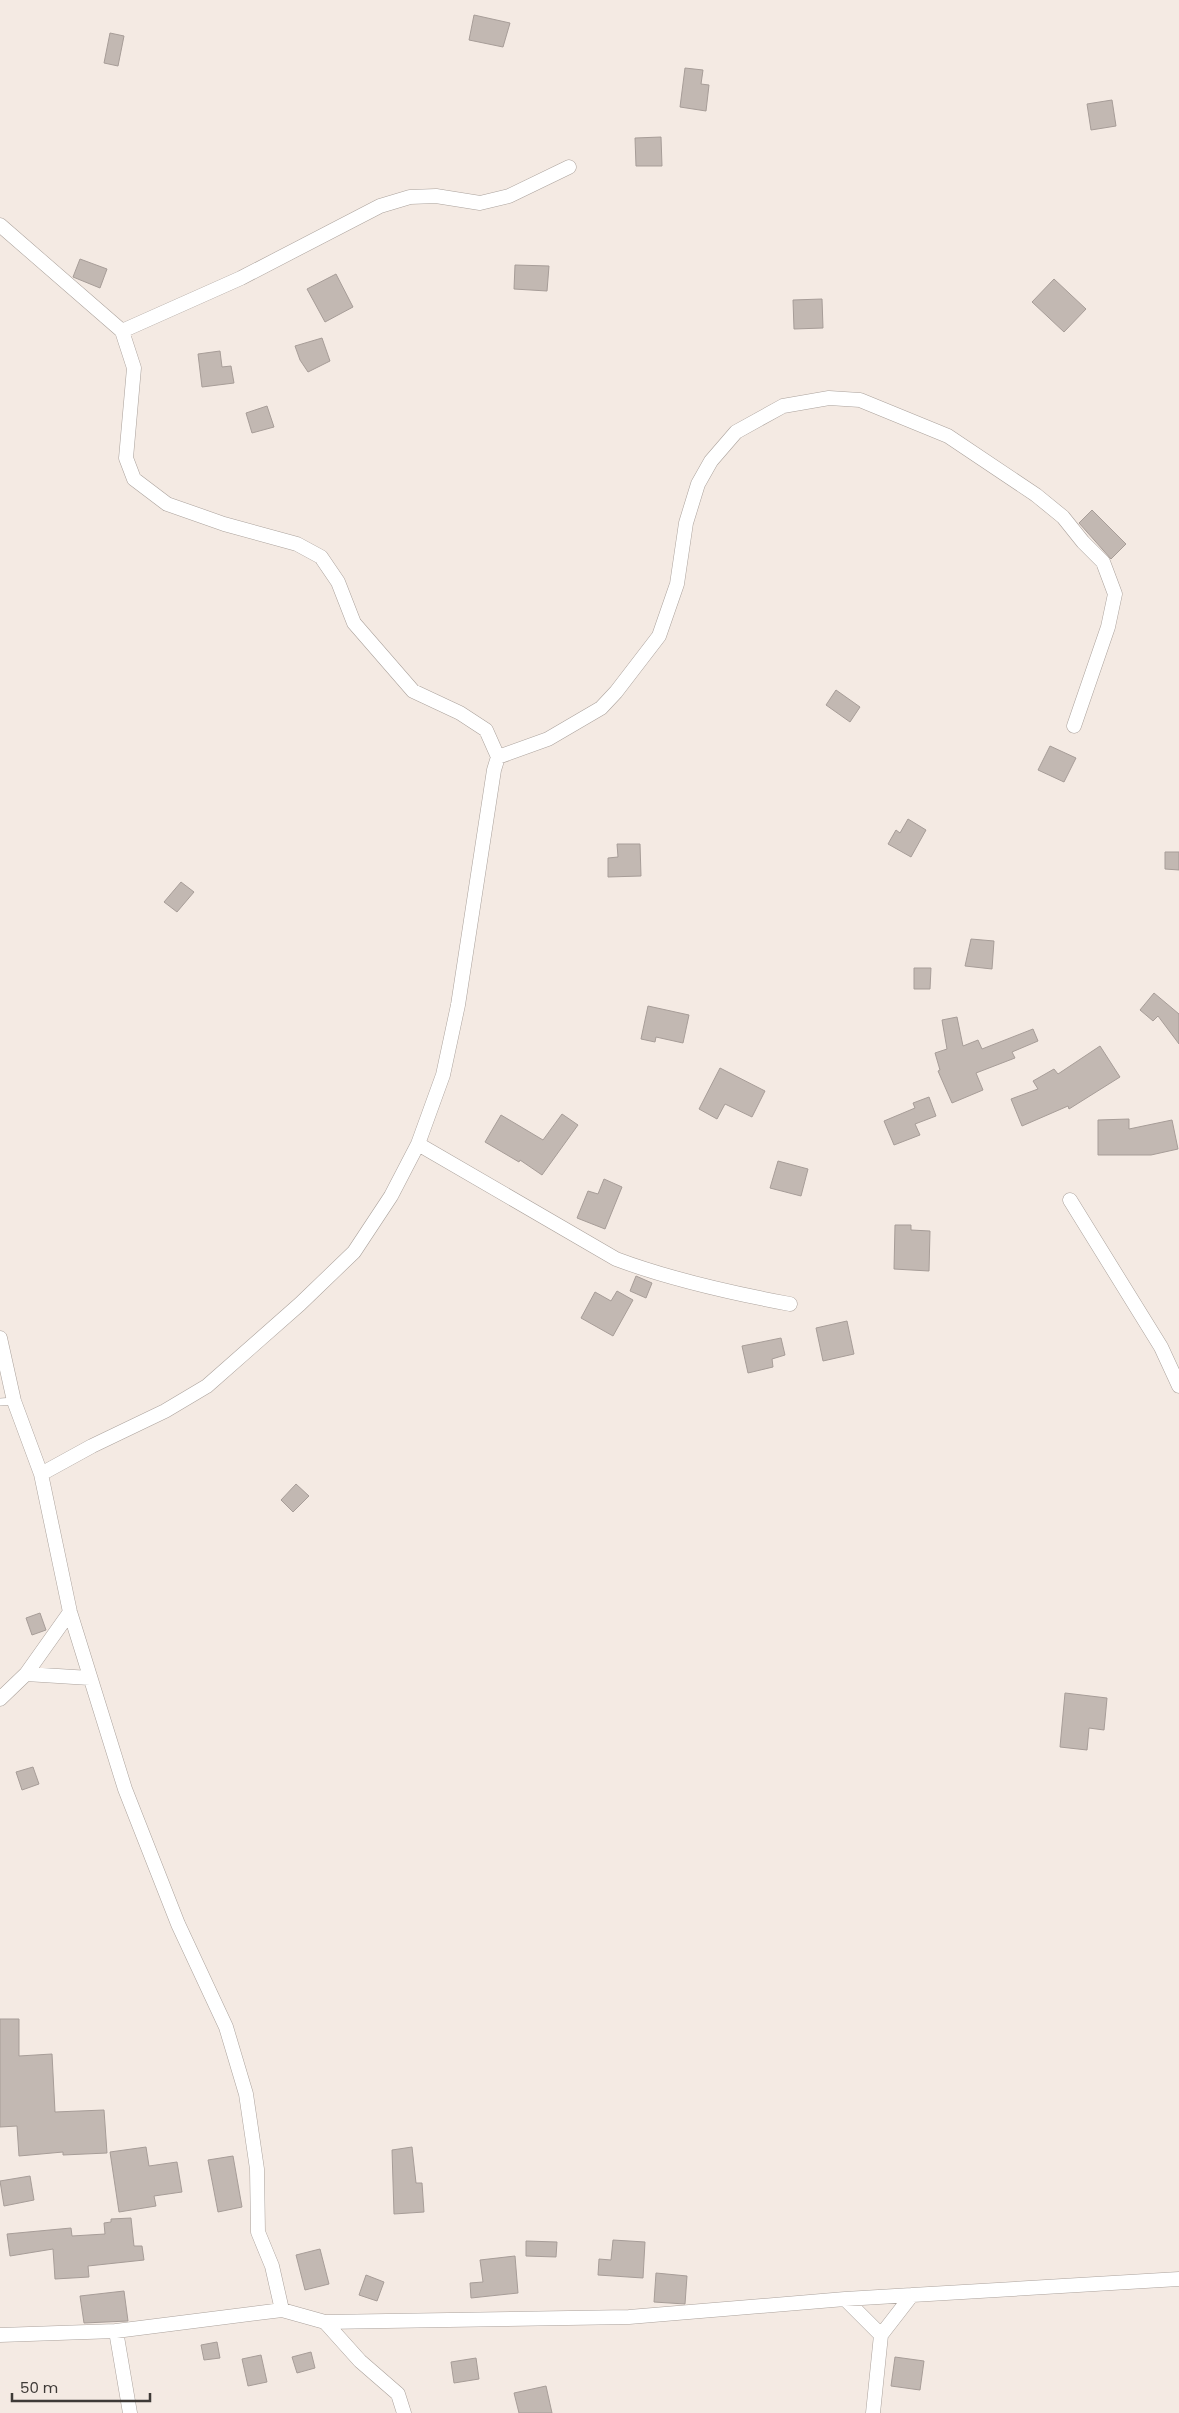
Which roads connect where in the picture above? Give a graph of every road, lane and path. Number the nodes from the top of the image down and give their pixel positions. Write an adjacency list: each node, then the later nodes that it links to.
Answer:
1 (569, 167): 3 (street)
2 (0, 225): 3 (street)
3 (122, 331): 5 (street)
4 (1074, 726): 5 (street)
5 (498, 757): 6 (street)
6 (418, 1144): 8 (street); 12 (street)
7 (1070, 1200): 10 (street)
8 (790, 1304)
9 (0, 1338): 11 (street)
10 (1179, 1386)
11 (7, 1401): 12 (street)
12 (41, 1474): 13 (street)
13 (70, 1612): 14 (street); 15 (street)
14 (26, 1674): 15 (street); 16 (street)
15 (90, 1678): 20 (street)
16 (0, 1699)
17 (1179, 2279): 18 (street)
18 (912, 2295): 19 (street); 24 (street)
19 (845, 2299): 21 (street); 24 (street)
20 (282, 2310): 21 (street); 22 (street)
21 (325, 2322): 26 (street)
22 (116, 2331): 23 (street); 25 (street)
23 (0, 2335)
24 (881, 2335): 27 (street)
25 (130, 2413)
26 (404, 2413)
27 (873, 2413)

